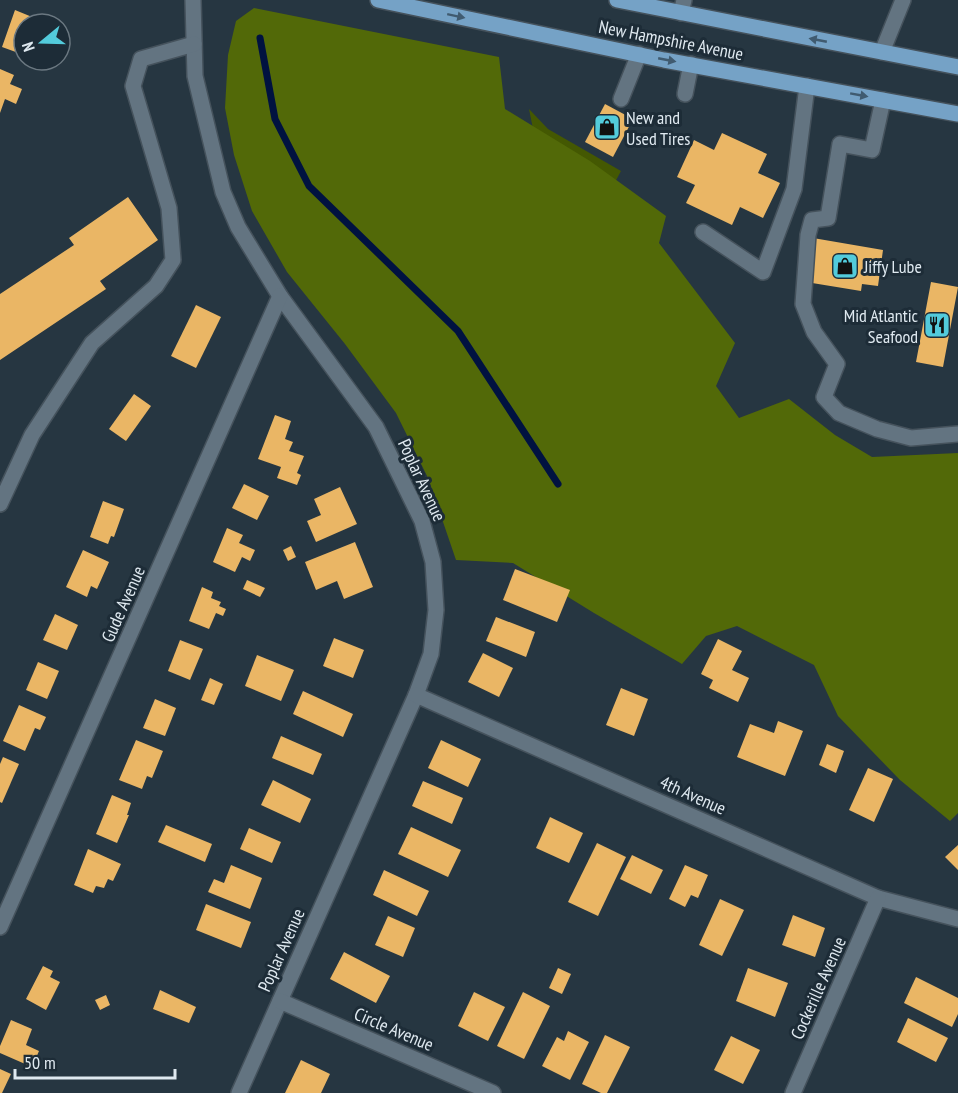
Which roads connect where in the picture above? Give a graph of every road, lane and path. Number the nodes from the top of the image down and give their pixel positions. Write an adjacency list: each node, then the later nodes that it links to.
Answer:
1 (193, 0): 6 (street, Poplar Avenue)
2 (378, 0): 8 (main road, New Hampshire Avenue, one-way to 8)
3 (617, 0): 5 (main road, New Hampshire Avenue)
4 (903, 0): 7 (street)
5 (682, 6): 7 (main road, New Hampshire Avenue, one-way to 5)
6 (194, 44): 17 (street, Poplar Avenue); 19 (street)
7 (882, 52): 10 (main road, New Hampshire Avenue)
8 (639, 54): 9 (main road, New Hampshire Avenue, one-way to 9); 13 (street)
9 (691, 64): 11 (main road, New Hampshire Avenue); 12 (street)
10 (958, 67)
11 (807, 86): 14 (main road, New Hampshire Avenue, one-way to 14); 16 (street)
12 (685, 94)
13 (621, 99)
14 (883, 100): 15 (main road, New Hampshire Avenue); 18 (street)
15 (958, 114)
16 (704, 232)
17 (280, 296): 20 (street, Poplar Avenue); 23 (street, Gude Avenue)
18 (958, 434)
19 (0, 504)
20 (416, 696): 21 (street, 4th Avenue); 24 (street, Poplar Avenue)
21 (878, 898): 22 (street, 4th Avenue); 27 (street, Cockerille Avenue)
22 (958, 919)
23 (0, 927)
24 (280, 1001): 25 (street, Poplar Avenue); 26 (street, Circle Avenue)
25 (239, 1093)
26 (493, 1093)
27 (793, 1093)

